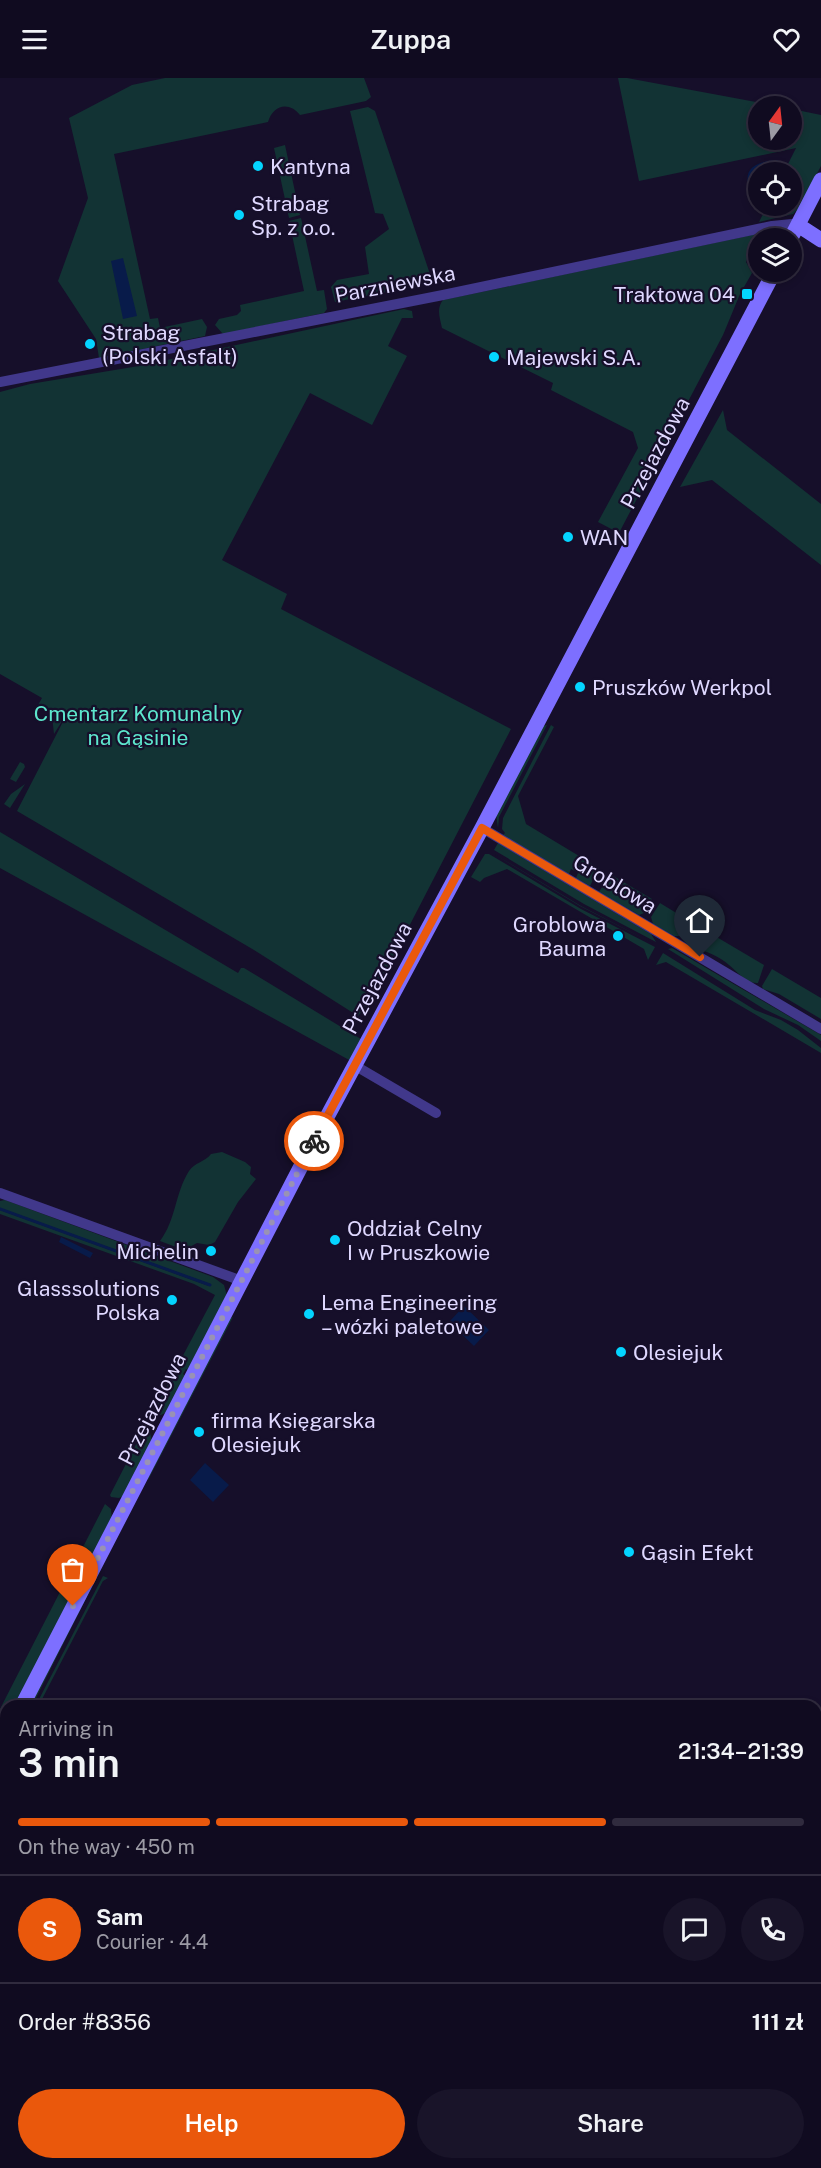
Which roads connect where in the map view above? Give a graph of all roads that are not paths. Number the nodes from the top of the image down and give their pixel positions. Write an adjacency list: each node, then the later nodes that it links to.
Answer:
1 (821, 180): 4 (street)
2 (762, 228): 3 (street, Parzniewska)
3 (793, 228)
4 (796, 228)
5 (748, 231): 9 (street, Parzniewska)
6 (802, 234): 7 (street)
7 (821, 240)
8 (769, 282): 10 (street, Przejazdowa)
9 (0, 382)
10 (482, 828): 11 (street, Groblowa); 12 (street, Przejazdowa)
11 (821, 1029)
12 (354, 1065): 13 (street); 15 (street, Przejazdowa)
13 (436, 1113)
14 (0, 1193): 15 (street)
15 (242, 1281): 16 (street, Przejazdowa)
16 (25, 1700)

